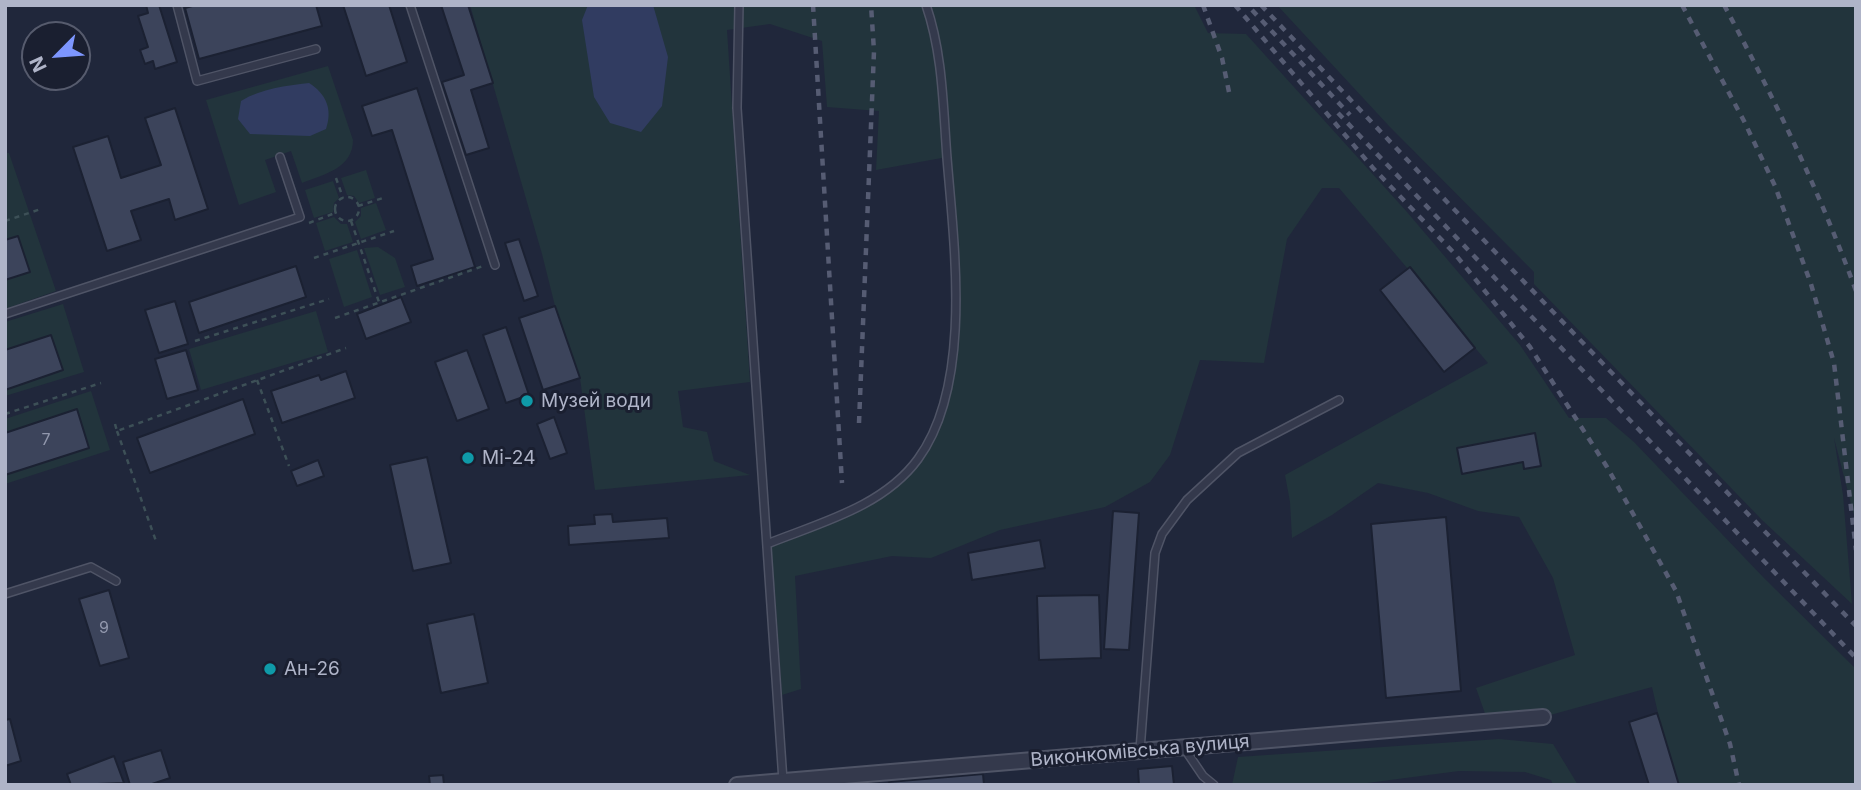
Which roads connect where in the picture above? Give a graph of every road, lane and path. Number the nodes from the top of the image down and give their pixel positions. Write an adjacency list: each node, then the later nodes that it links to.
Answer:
1 (177, 5): 5 (lane)
2 (410, 5): 19 (lane)
3 (739, 5): 34 (lane)
4 (926, 5): 34 (lane)
5 (316, 49)
6 (280, 157): 22 (lane)
7 (336, 178): 8 (path)
8 (343, 198): 10 (path); 12 (path)
9 (383, 198): 10 (path)
10 (358, 206): 14 (path)
11 (41, 209): 13 (path)
12 (335, 214): 14 (path); 15 (path)
13 (5, 221)
14 (351, 221): 17 (path)
15 (303, 225)
16 (394, 231): 17 (path)
17 (358, 243): 18 (path); 21 (path)
18 (314, 258)
19 (495, 264): 21 (path)
20 (329, 299): 24 (path)
21 (379, 304): 23 (path)
22 (5, 314)
23 (335, 318)
24 (195, 341)
25 (346, 348): 26 (path)
26 (257, 380): 31 (path); 32 (path)
27 (101, 383): 29 (path)
28 (1339, 400): 39 (lane)
29 (5, 414)
30 (115, 424): 31 (path)
31 (117, 431): 33 (path)
32 (289, 466)
33 (157, 544)
34 (767, 544): 41 (lane)
35 (116, 581): 36 (lane)
36 (5, 594)
37 (1543, 717): 38 (street, Виконкомівська вулиця)
38 (1184, 747): 39 (street, Виконкомівська вулиця); 40 (lane)
39 (1140, 751): 41 (street, Виконкомівська вулиця)
40 (1203, 776): 43 (lane); 44 (lane)
41 (783, 781): 42 (street, Виконкомівська вулиця)
42 (737, 785)
43 (1204, 785)
44 (1214, 785)

